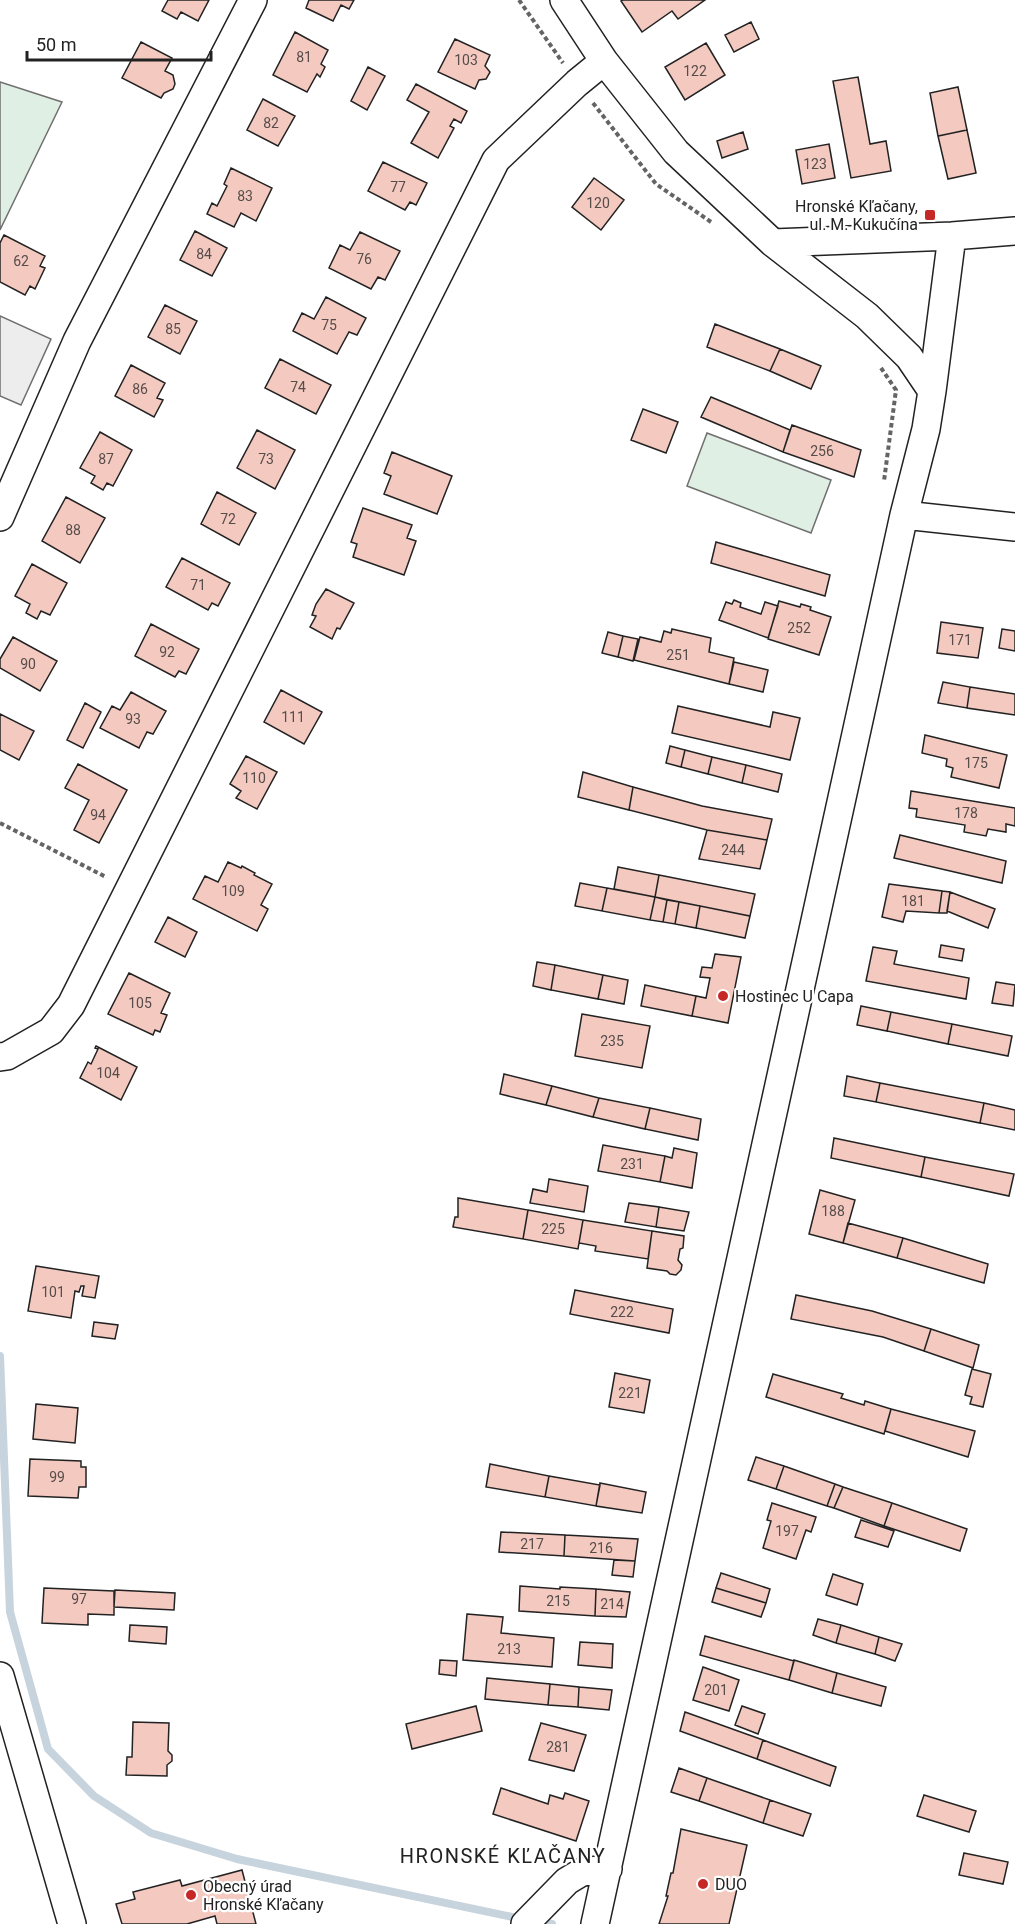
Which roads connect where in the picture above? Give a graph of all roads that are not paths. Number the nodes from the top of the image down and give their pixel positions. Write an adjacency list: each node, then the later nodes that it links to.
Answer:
1 (253, 0): 9 (street)
2 (564, 0): 3 (street)
3 (604, 61): 6 (street); 11 (street)
4 (1015, 231): 5 (street)
5 (952, 236): 6 (street); 7 (street)
6 (772, 243): 7 (street)
7 (932, 391): 8 (street)
8 (904, 515): 10 (street); 13 (street)
9 (0, 517)
10 (1015, 527)
11 (0, 1057)
12 (0, 1676): 15 (street)
13 (608, 1869): 14 (street); 16 (street)
14 (597, 1915)
15 (72, 1924)
16 (525, 1924)

